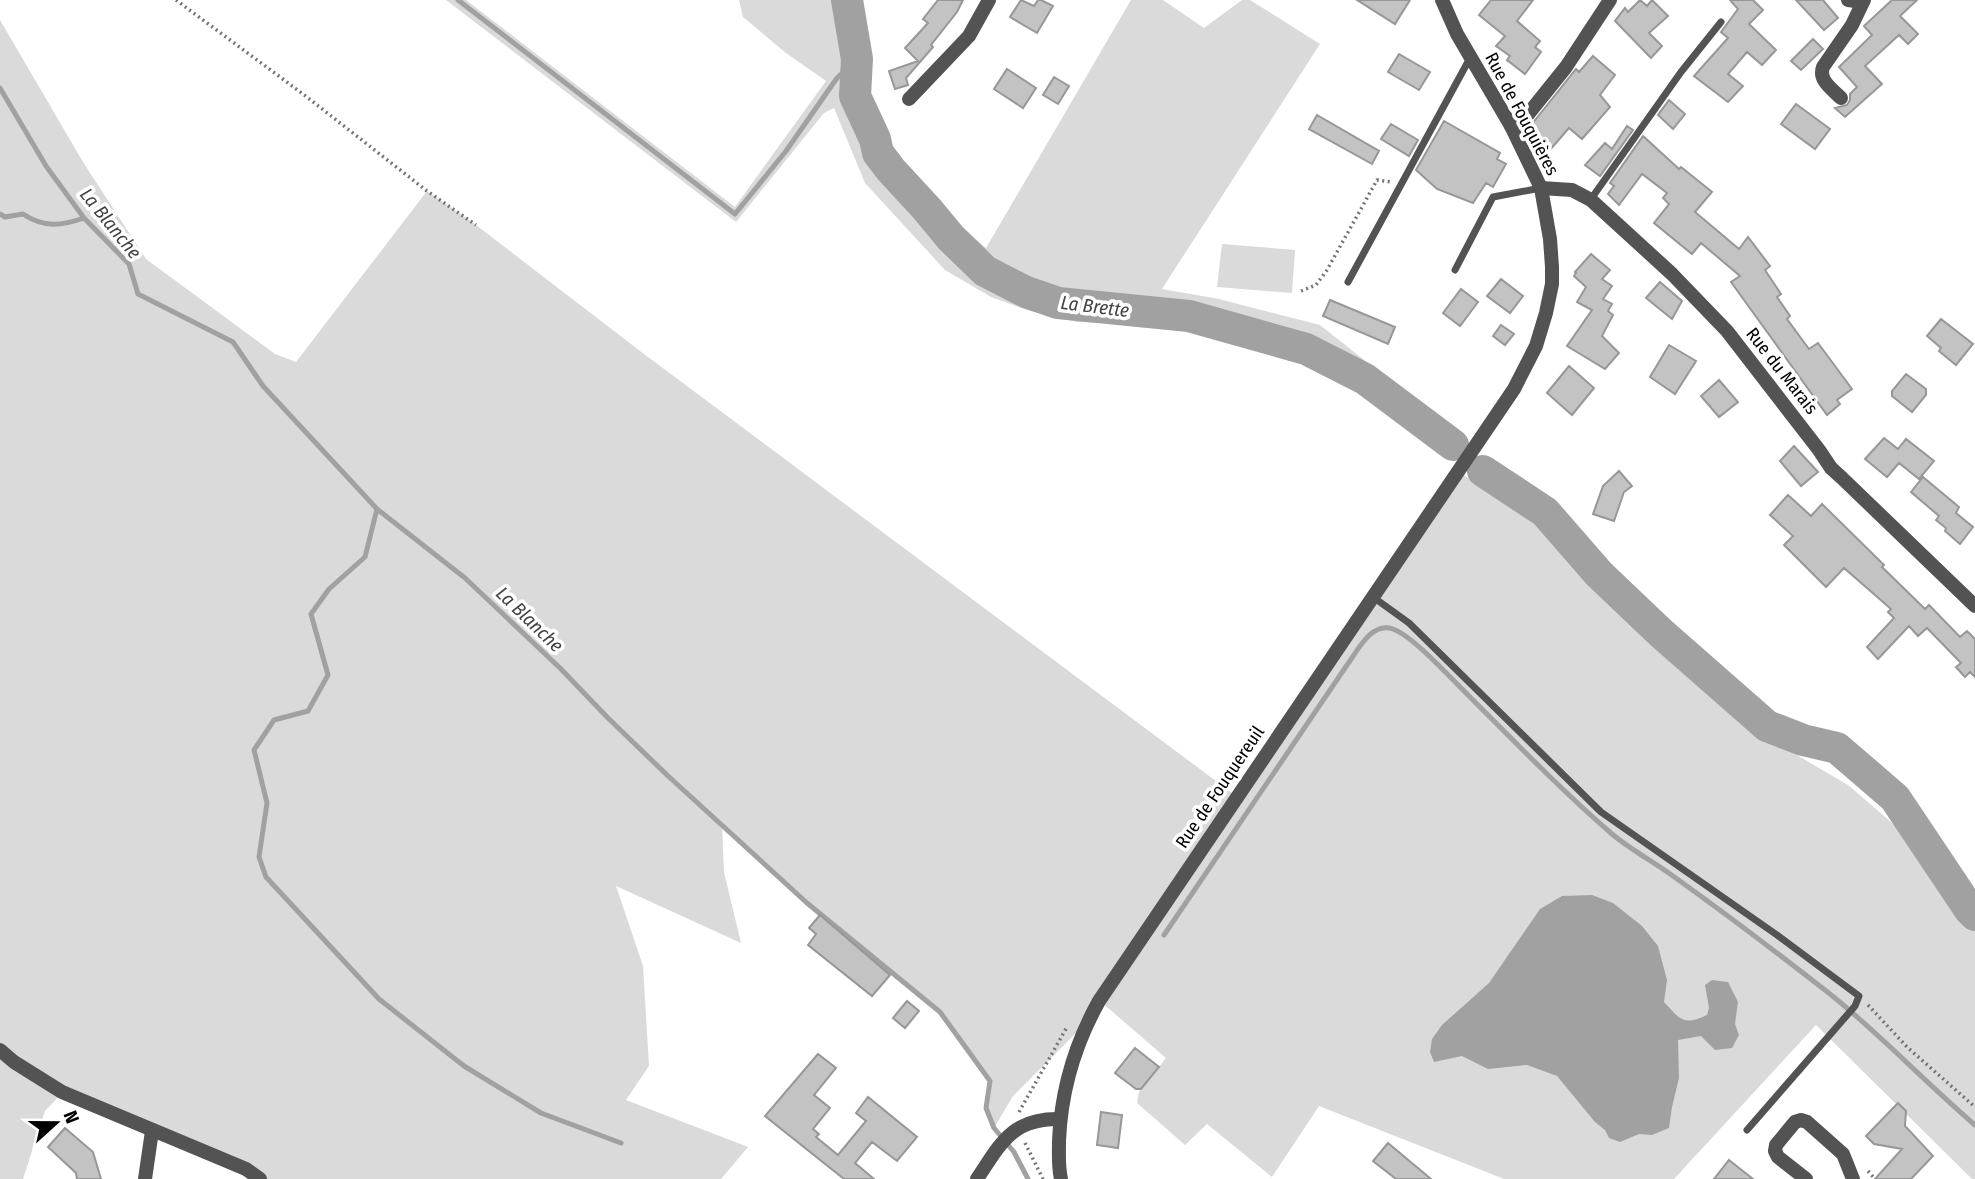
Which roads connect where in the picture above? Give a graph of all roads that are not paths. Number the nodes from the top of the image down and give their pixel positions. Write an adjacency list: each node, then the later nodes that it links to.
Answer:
1 (989, 0): 9 (street)
2 (1442, 0): 7 (street, Rue de Fouquières)
3 (1610, 0): 10 (street)
4 (1848, 0): 5 (street)
5 (1864, 1): 8 (street)
6 (1721, 22): 12 (lane)
7 (1470, 58): 10 (street, Rue de Fouquières); 14 (lane)
8 (1842, 98)
9 (909, 99)
10 (1511, 126): 11 (street, Rue de Fouquières)
11 (1541, 188): 12 (street, Rue du Marais); 13 (lane); 15 (street, Rue de Fouquières)
12 (1591, 200): 17 (street, Rue du Marais)
13 (1455, 270)
14 (1348, 282)
15 (1478, 442): 16 (street, Rue de Fouquereuil)
16 (1373, 597): 19 (street, Rue de Fouquereuil); 20 (lane)
17 (1975, 606)
18 (0, 1050): 21 (street)
19 (1060, 1119): 24 (street); 25 (street, Rue de Fouquereuil)
20 (1747, 1130)
21 (152, 1131): 22 (street); 23 (street)
22 (145, 1179)
23 (260, 1179)
24 (977, 1179)
25 (1061, 1179)
26 (1805, 1179): 27 (street)
27 (1853, 1179)

